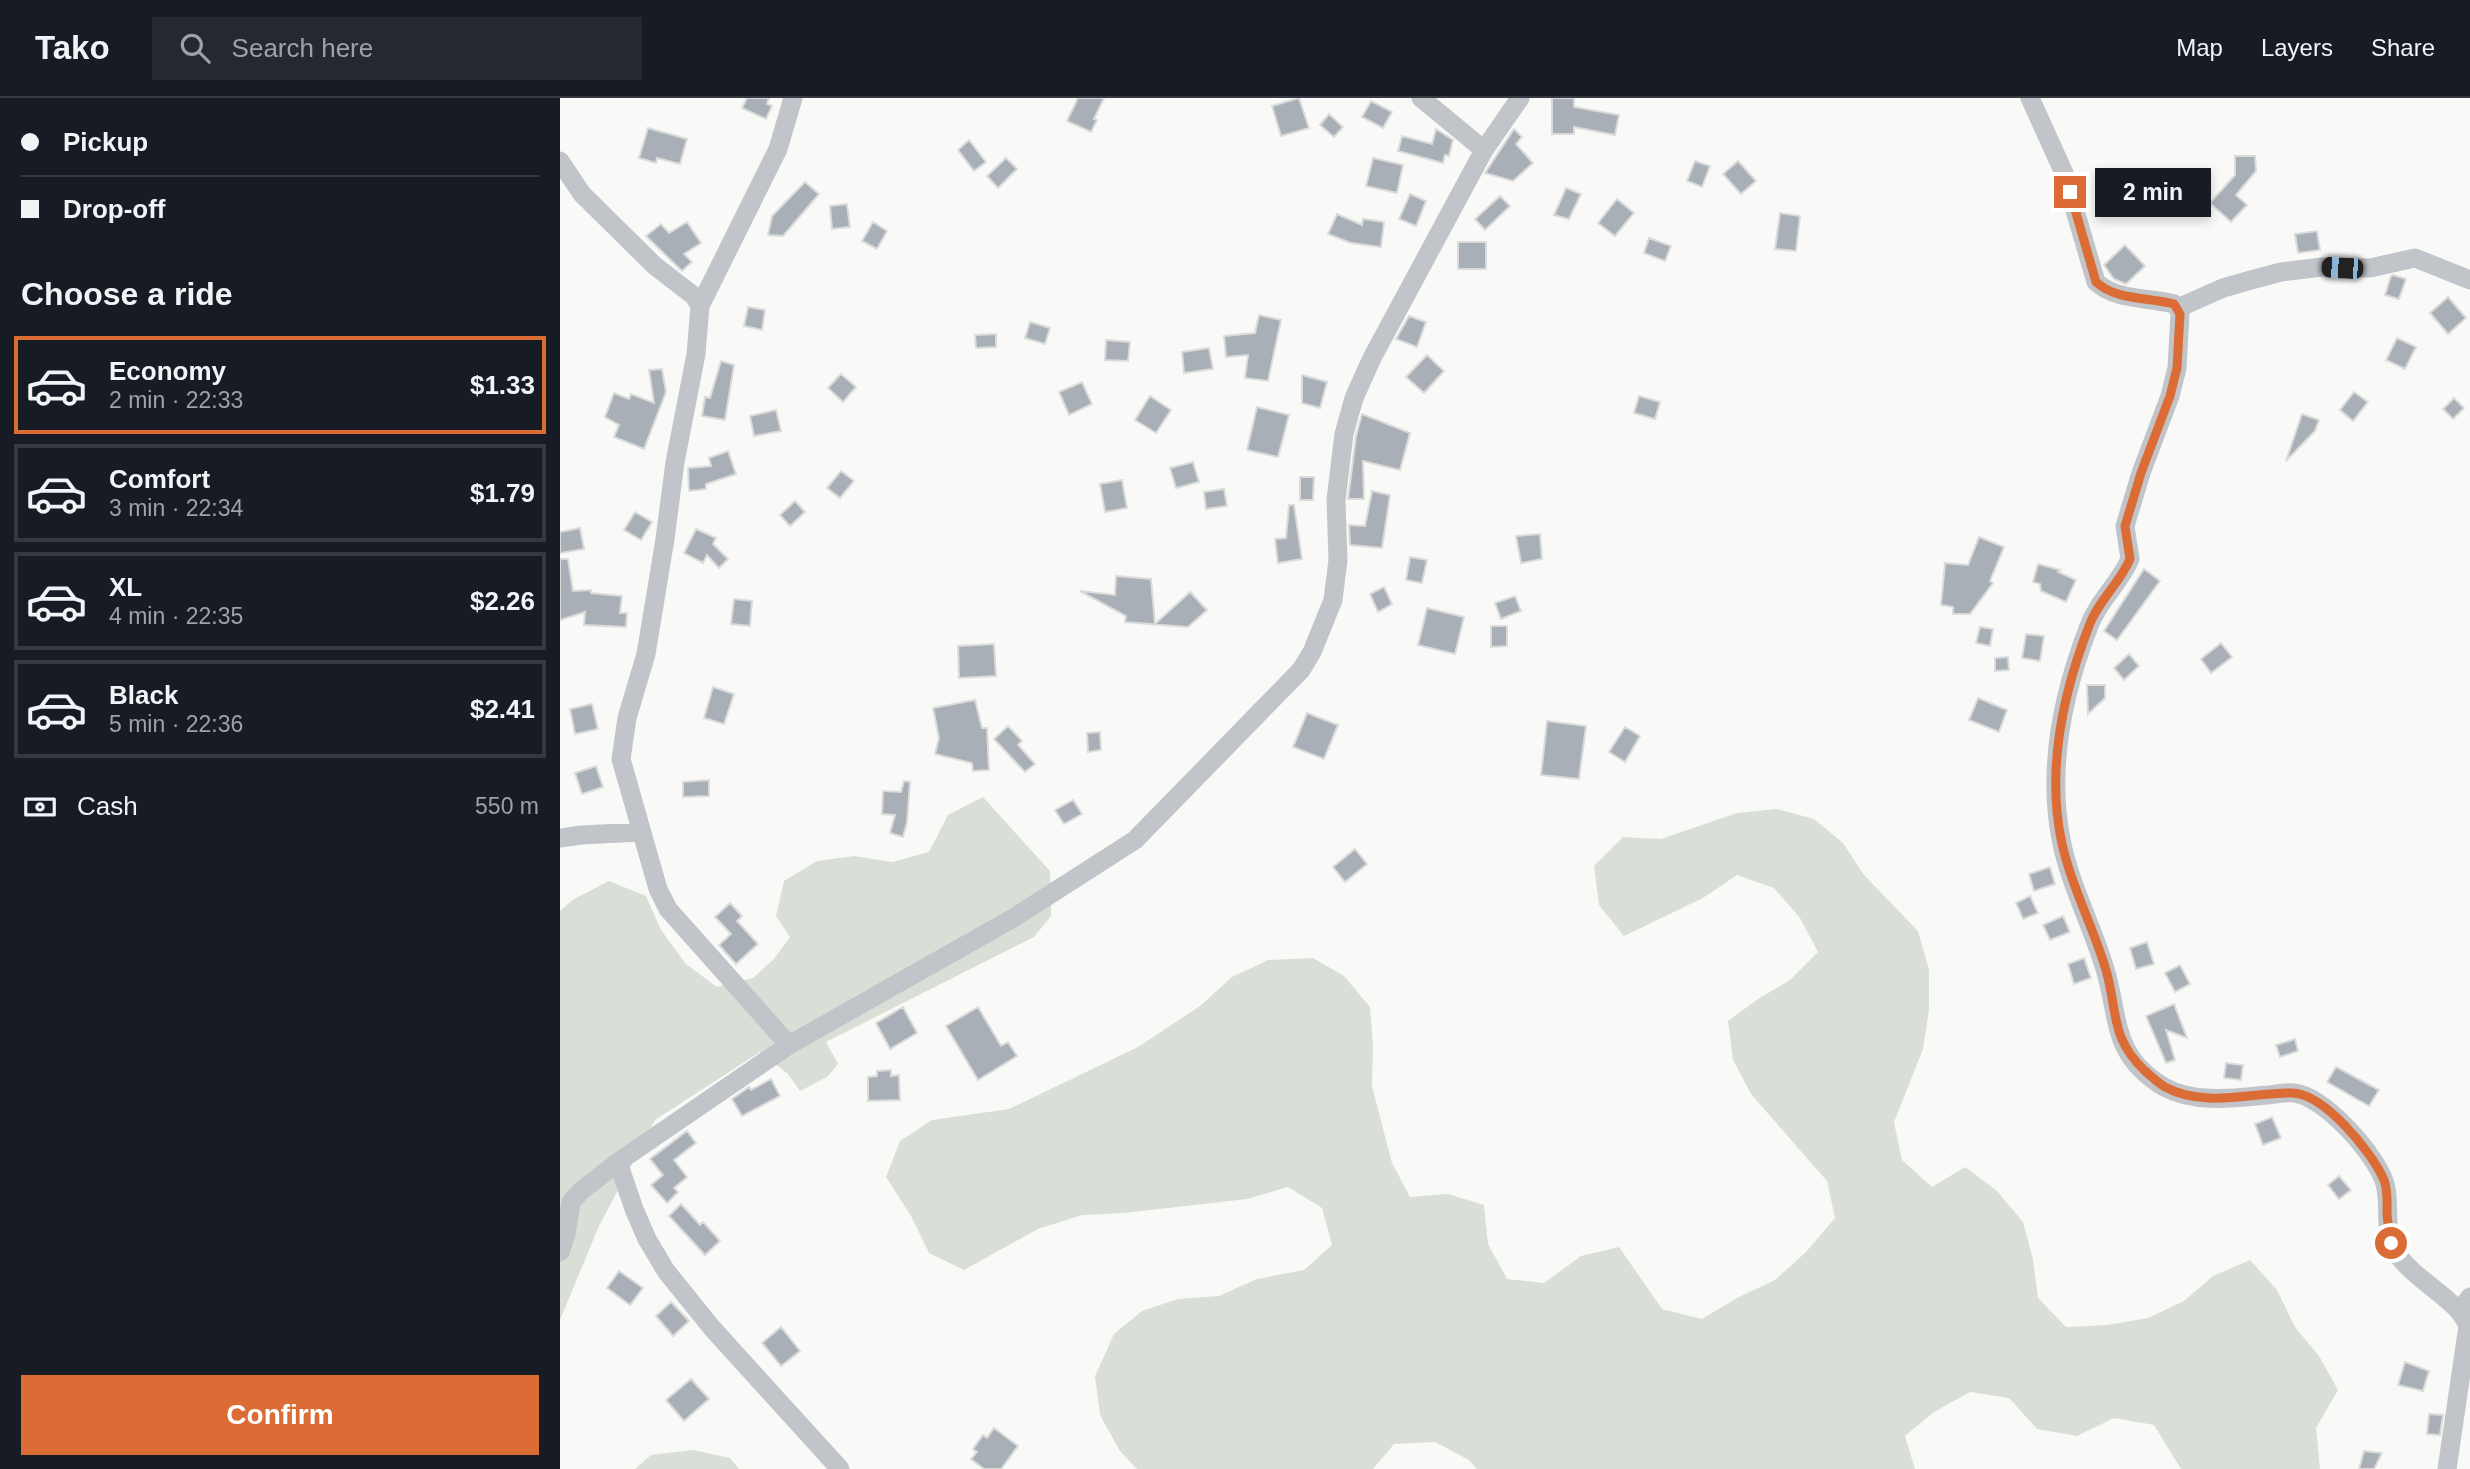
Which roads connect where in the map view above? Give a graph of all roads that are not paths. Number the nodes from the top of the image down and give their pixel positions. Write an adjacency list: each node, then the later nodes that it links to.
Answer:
1 (793, 98): 8 (street)
2 (1421, 98): 5 (street)
3 (1520, 98): 5 (street)
4 (2030, 98): 9 (street)
5 (1484, 150): 12 (street)
6 (560, 161): 8 (street)
7 (2470, 280): 9 (street)
8 (701, 306): 10 (street)
9 (2178, 308): 15 (street)
10 (641, 832): 11 (street); 12 (street)
11 (560, 838)
12 (789, 1045): 13 (street)
13 (618, 1162): 14 (street); 16 (street)
14 (560, 1252)
15 (2465, 1304): 17 (street)
16 (840, 1469)
17 (2447, 1469)

